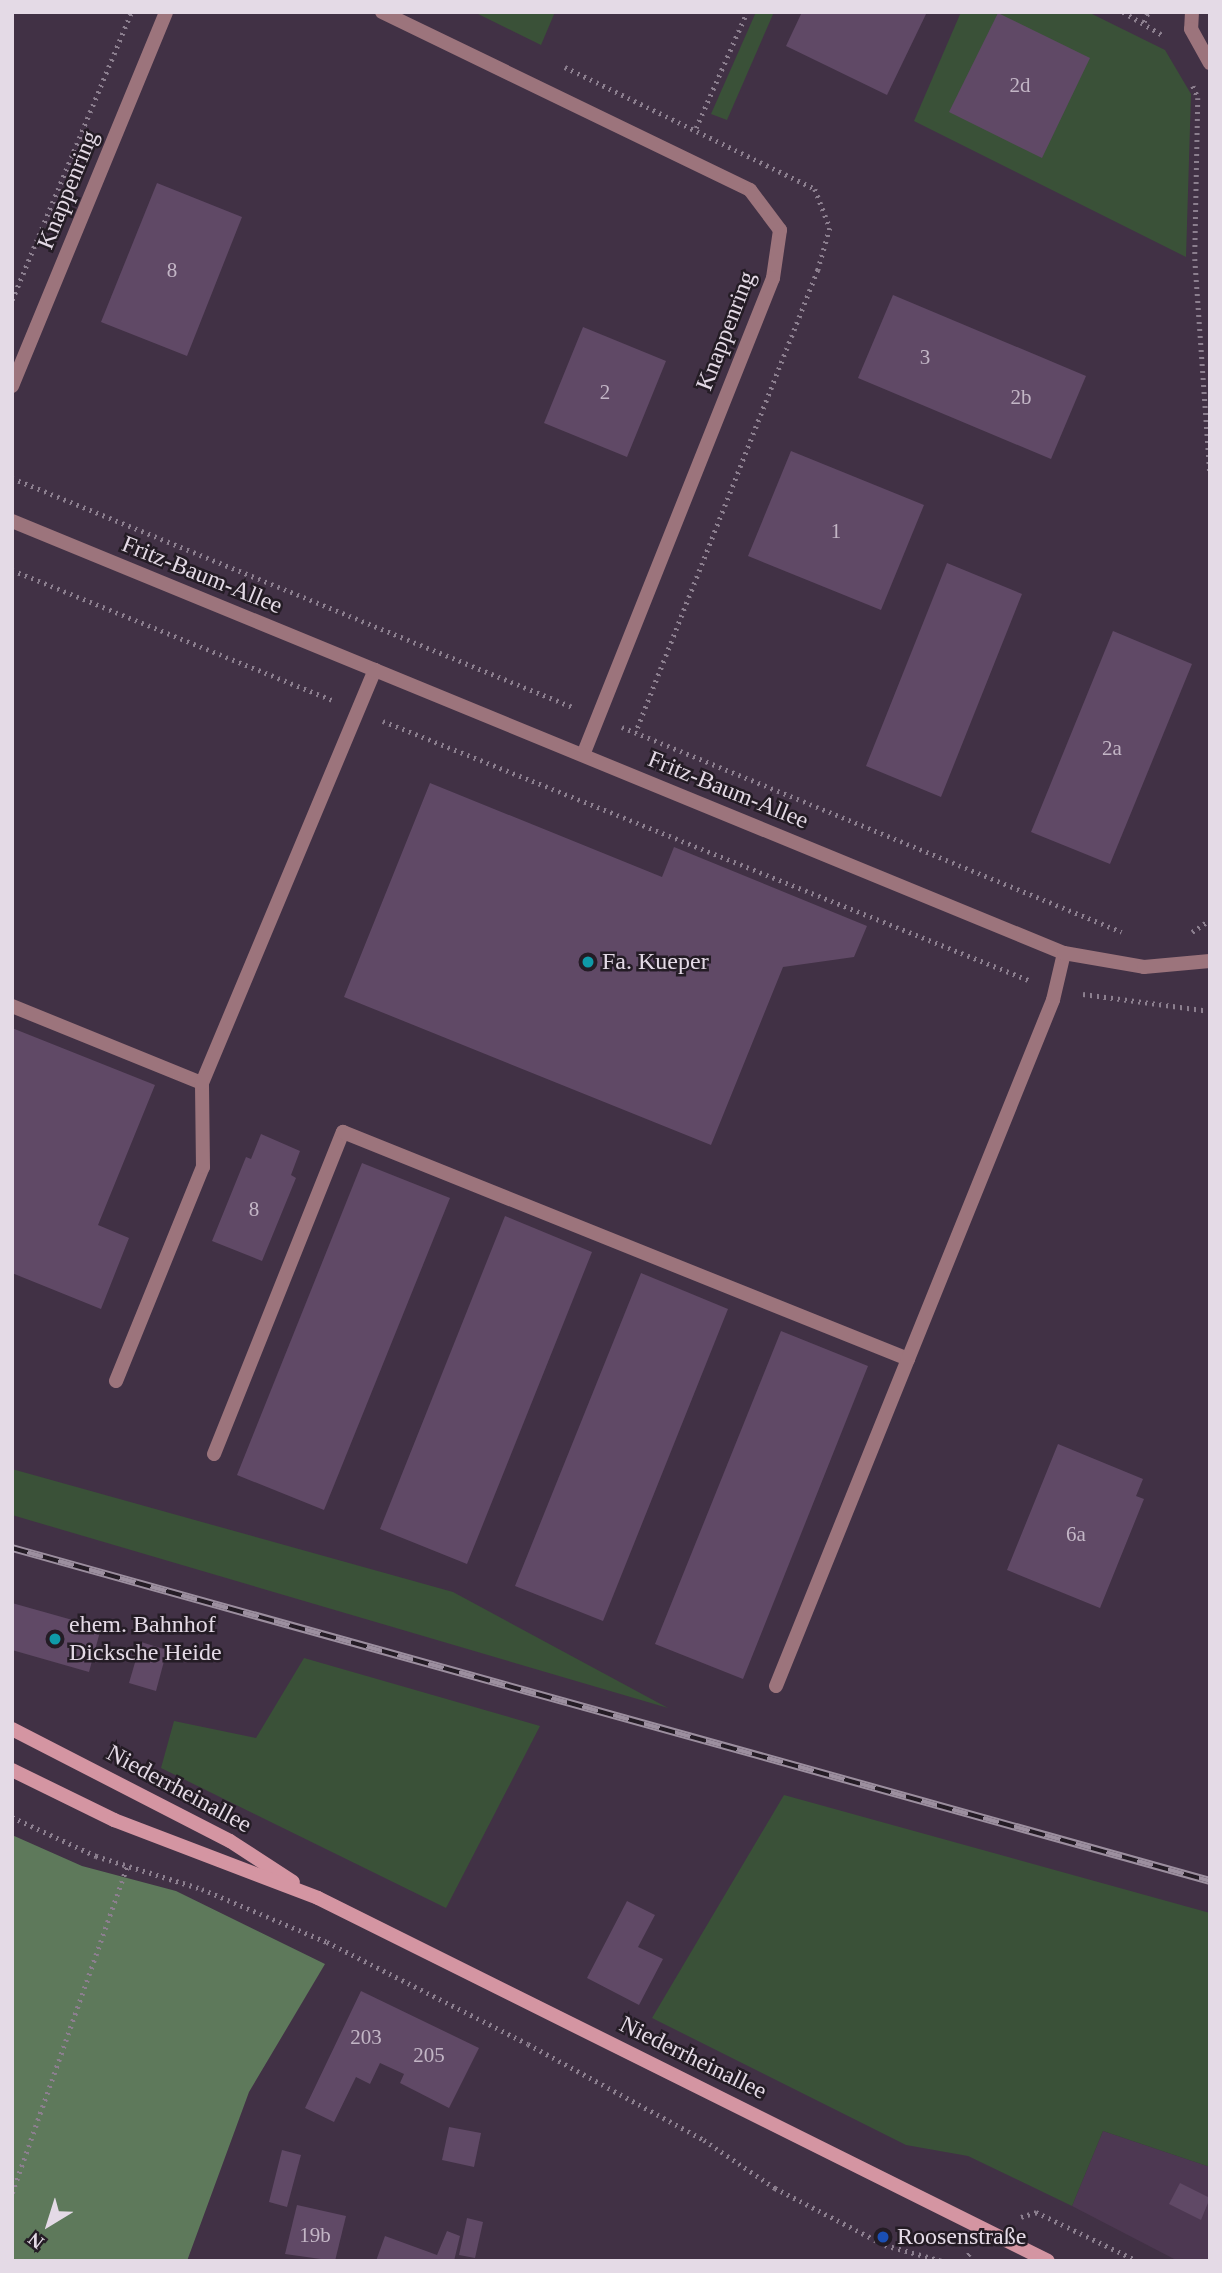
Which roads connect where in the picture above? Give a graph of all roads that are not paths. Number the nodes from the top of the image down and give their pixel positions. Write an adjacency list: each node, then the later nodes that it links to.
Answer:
1 (166, 12): 5 (street, Knappenring)
2 (382, 12): 8 (street, Knappenring)
3 (1192, 12): 4 (street)
4 (1210, 63)
5 (12, 386)
6 (12, 522): 7 (street, Fritz-Baum-Allee)
7 (375, 670): 8 (street, Fritz-Baum-Allee); 12 (street)
8 (583, 755): 9 (street, Fritz-Baum-Allee)
9 (1064, 953): 10 (street, Fritz-Baum-Allee); 13 (street)
10 (1210, 961)
11 (12, 1006): 12 (street)
12 (202, 1083): 14 (street)
13 (908, 1359): 15 (street); 16 (street)
14 (116, 1381)
15 (214, 1454)
16 (776, 1686)
17 (12, 1729): 19 (main road, Niederrheinallee)
18 (12, 1770): 19 (main road, Niederrheinallee)
19 (318, 1898): 20 (main road, Niederrheinallee)
20 (1048, 2261)

